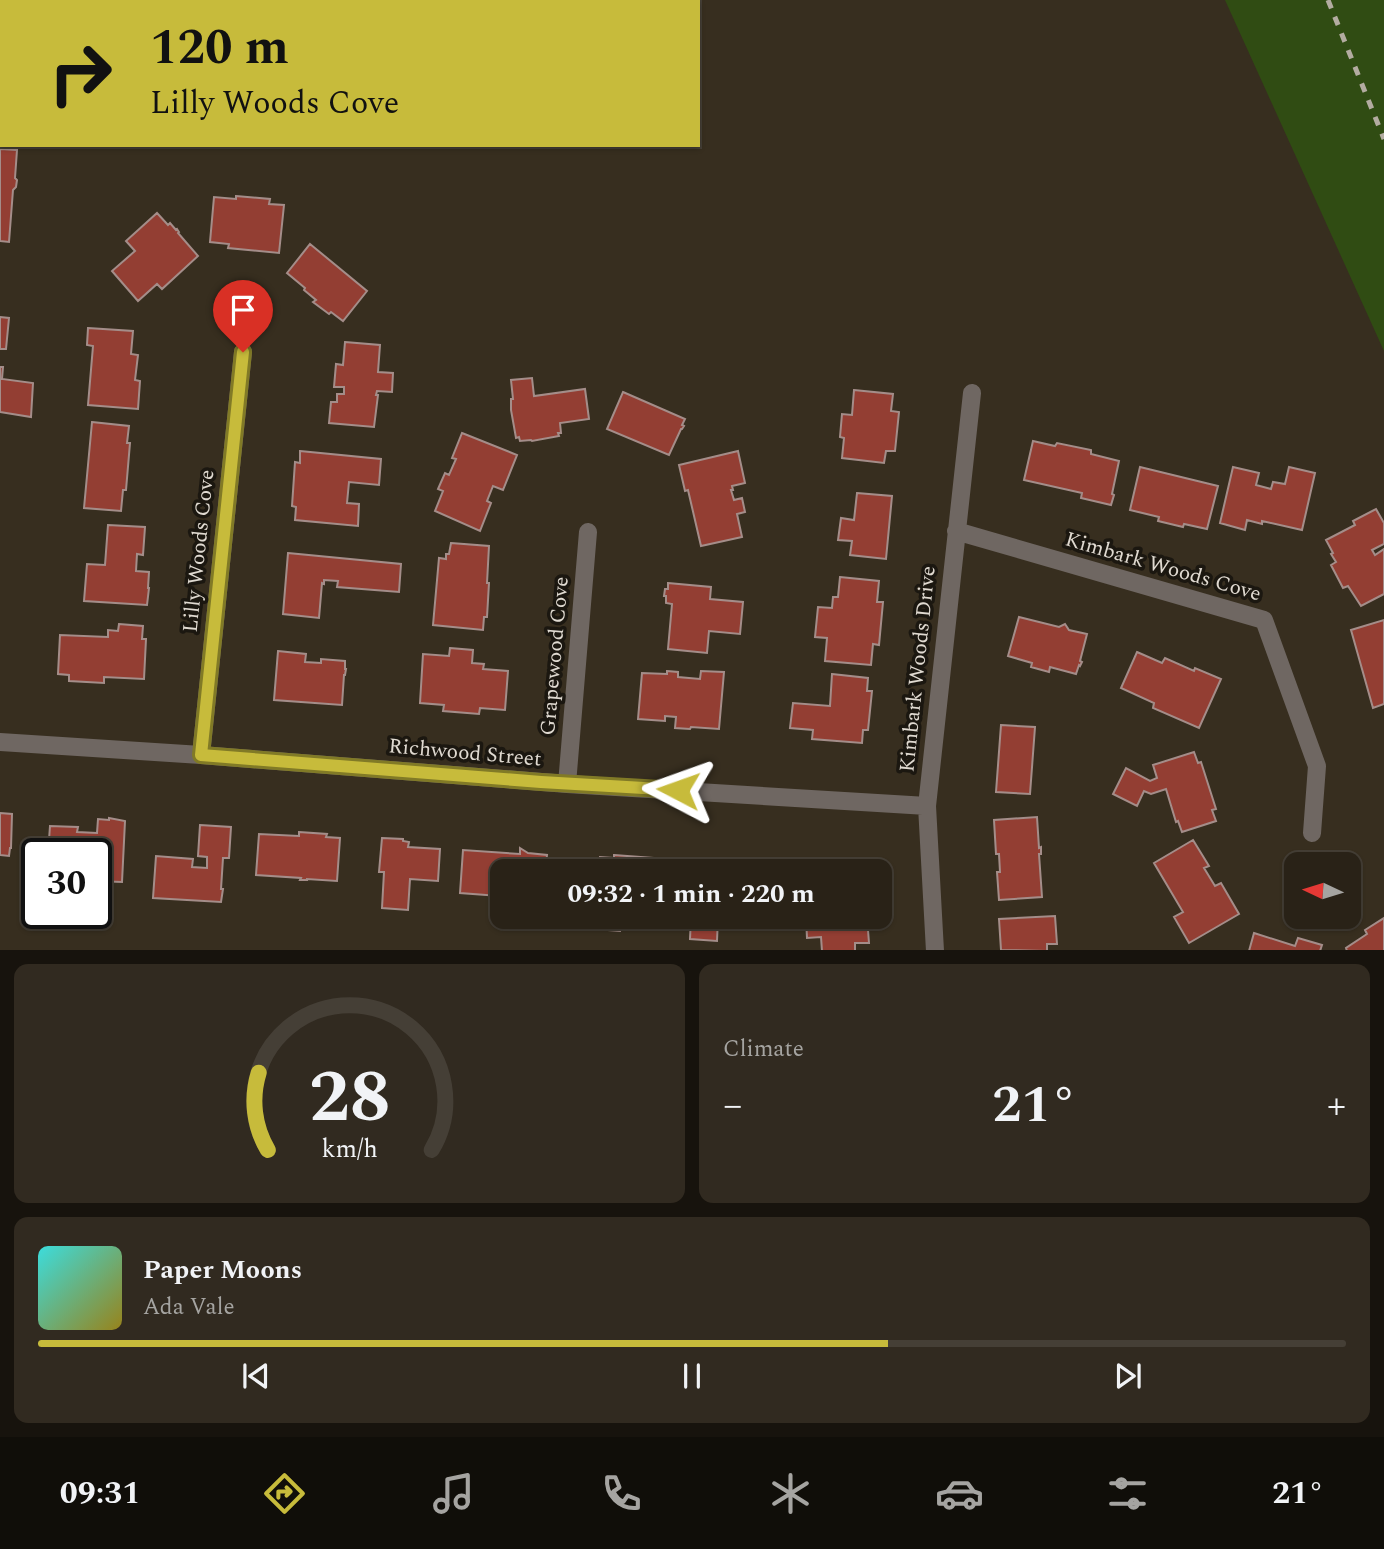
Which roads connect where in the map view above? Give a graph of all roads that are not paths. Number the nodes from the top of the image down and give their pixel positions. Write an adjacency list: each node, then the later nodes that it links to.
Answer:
1 (243, 352): 6 (street, Lilly Woods Cove)
2 (972, 393): 3 (street, Kimbark Woods Drive)
3 (956, 531): 8 (street, Kimbark Woods Drive); 9 (street, Kimbark Woods Cove)
4 (588, 532): 7 (street, Grapewood Cove)
5 (0, 742): 6 (street, Richwood Street)
6 (201, 755): 7 (street, Richwood Street)
7 (567, 784): 8 (street, Richwood Street)
8 (927, 806): 10 (street, Kimbark Woods Drive)
9 (1312, 832)
10 (935, 950)

